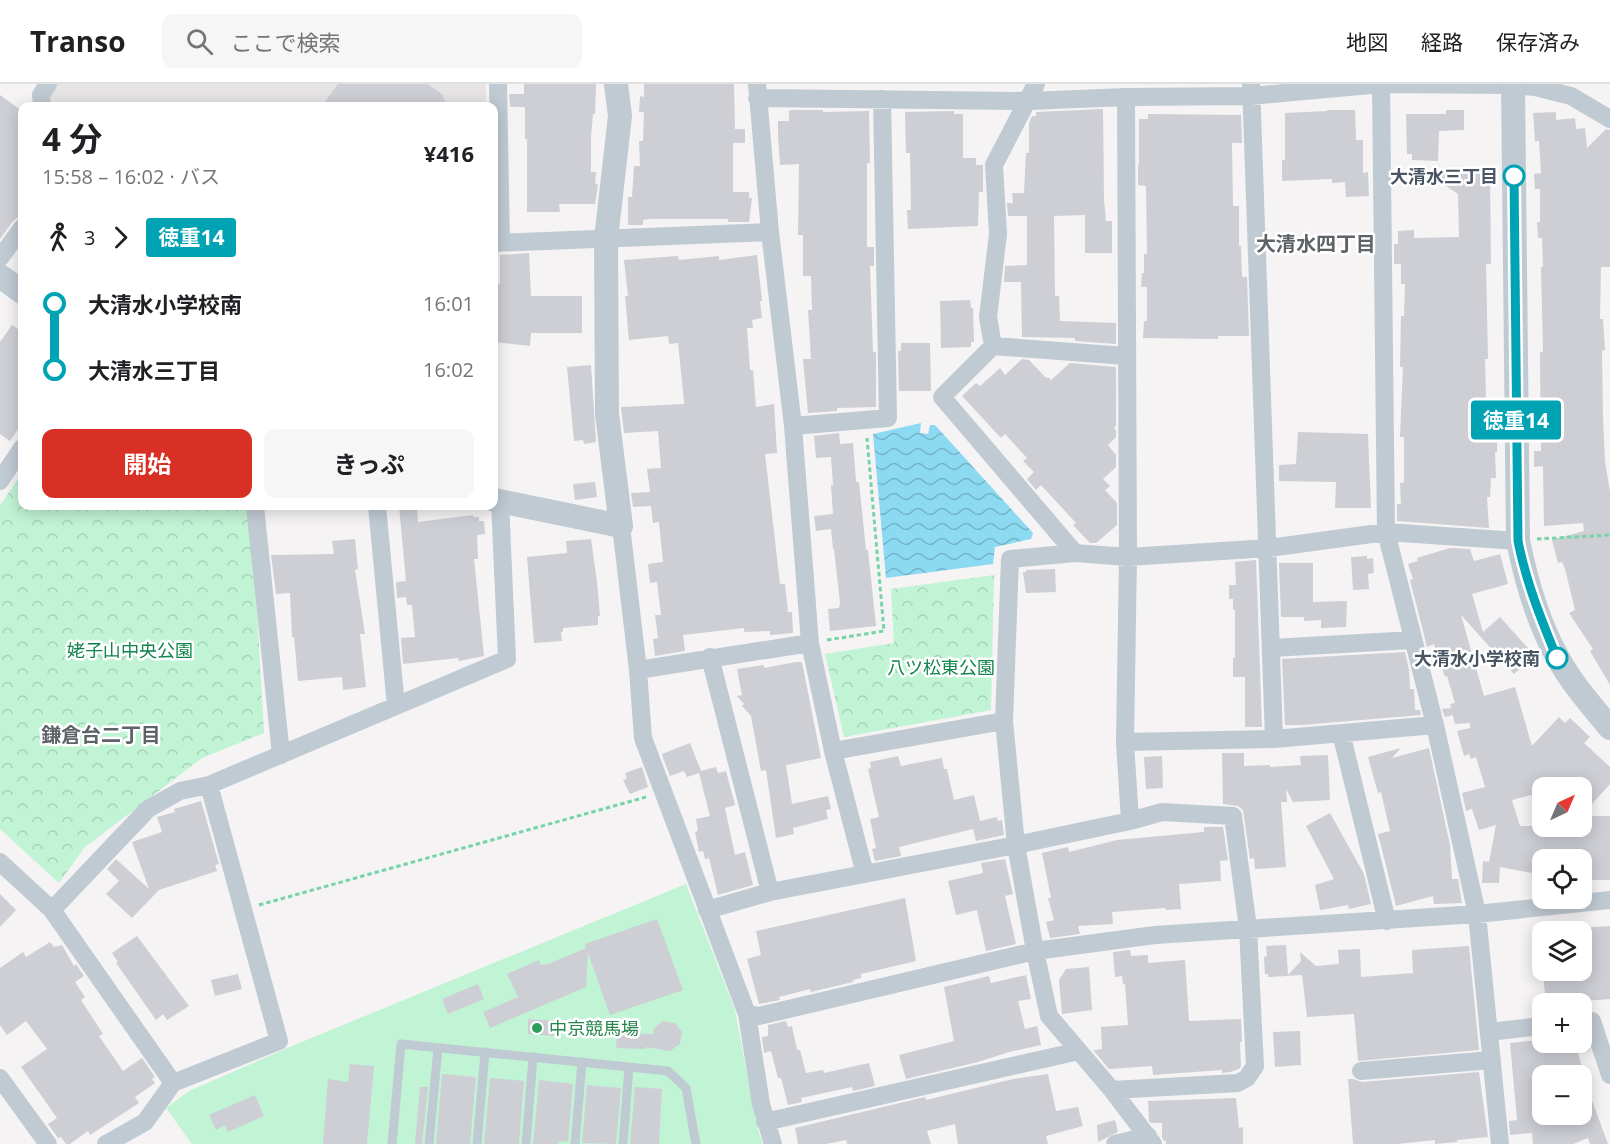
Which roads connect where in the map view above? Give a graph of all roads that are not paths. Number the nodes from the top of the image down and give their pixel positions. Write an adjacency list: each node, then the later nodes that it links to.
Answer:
1 (48, 84): 12 (street)
2 (498, 84): 13 (street)
3 (616, 84): 17 (street)
4 (1381, 84): 5 (street); 6 (street); 32 (street)
5 (1513, 84): 14 (street); 33 (street)
6 (1251, 90): 10 (street); 34 (street)
7 (757, 91): 11 (street); 15 (street)
8 (964, 92): 9 (street); 11 (street)
9 (1033, 92): 10 (street); 22 (street)
10 (1126, 97): 23 (street)
11 (882, 99): 24 (street)
12 (42, 102)
13 (498, 102)
14 (1610, 119)
15 (770, 232): 17 (street); 24 (street)
16 (18, 233): 19 (street)
17 (606, 239): 18 (street); 31 (street)
18 (498, 243)
19 (0, 258)
20 (0, 276): 21 (street)
21 (18, 289)
22 (993, 346): 23 (street); 35 (street)
23 (1126, 356): 36 (street)
24 (793, 426): 38 (street)
25 (18, 454): 26 (street)
26 (0, 481)
27 (498, 501): 31 (street)
28 (255, 510): 50 (street)
29 (377, 510): 42 (street)
30 (498, 510): 42 (street)
31 (621, 526): 41 (street)
32 (1386, 532): 33 (street); 34 (street); 37 (street)
33 (1518, 541): 45 (street)
34 (1269, 548): 36 (street); 39 (street)
35 (1075, 553): 36 (street); 43 (street)
36 (1128, 557): 48 (street)
37 (1413, 640): 39 (street); 44 (street)
38 (810, 643): 40 (street); 49 (street)
39 (1272, 648): 47 (street)
40 (710, 657): 41 (street); 56 (street)
41 (638, 669): 59 (street)
42 (396, 706): 50 (street)
43 (1004, 722): 49 (street); 53 (street)
44 (1435, 725): 46 (street); 60 (street)
45 (1610, 729)
46 (1341, 733): 47 (street); 61 (street)
47 (1274, 739): 48 (street)
48 (1125, 742): 52 (street)
49 (833, 751): 55 (street)
50 (281, 755): 51 (street)
51 (208, 785): 58 (street); 78 (street)
52 (1130, 821): 53 (street); 62 (street)
53 (1016, 845): 55 (street); 63 (street)
54 (0, 862): 58 (street)
55 (865, 874): 56 (street)
56 (770, 892): 59 (street)
57 (1610, 900): 60 (street)
58 (52, 910): 78 (street)
59 (707, 910): 64 (street)
60 (1477, 914): 61 (street); 67 (street)
61 (1387, 921): 62 (street)
62 (1248, 928): 63 (street); 79 (street)
63 (1035, 951): 64 (street); 69 (street)
64 (747, 1014): 80 (street)
65 (1594, 1020): 76 (street)
66 (1532, 1027): 67 (street)
67 (1489, 1032): 72 (street)
68 (438, 1048): 70 (lane); 84 (lane); 85 (lane)
69 (1079, 1051): 79 (street); 80 (street)
70 (485, 1053): 71 (lane); 86 (lane)
71 (533, 1057): 73 (lane); 87 (lane)
72 (1492, 1060): 75 (street); 93 (street)
73 (582, 1062): 74 (lane); 88 (lane)
74 (629, 1067): 89 (lane); 90 (lane)
75 (1361, 1071)
76 (1610, 1075)
77 (0, 1078): 83 (street)
78 (173, 1083): 82 (street)
79 (1112, 1090): 81 (street)
80 (765, 1122): 91 (street)
81 (1151, 1140): 92 (street)
82 (110, 1143)
83 (48, 1144)
84 (392, 1144)
85 (429, 1144)
86 (477, 1144)
87 (526, 1144)
88 (575, 1144)
89 (623, 1144)
90 (696, 1144)
91 (773, 1144)
92 (1115, 1144)
93 (1500, 1144)

